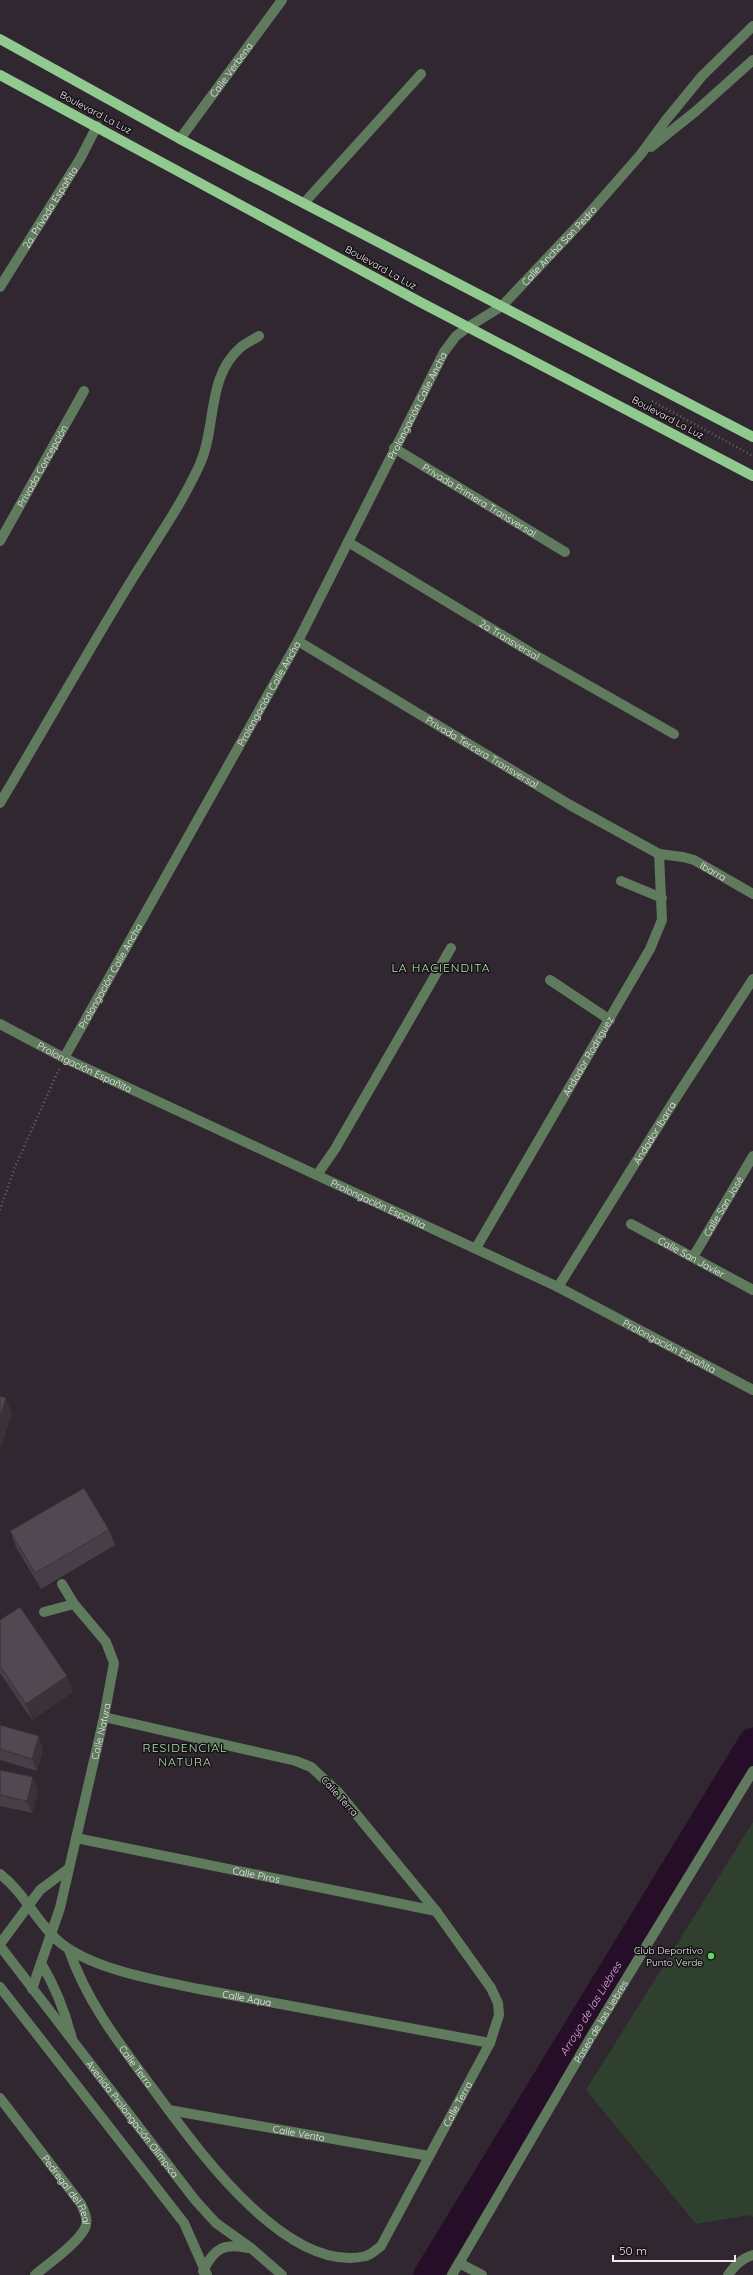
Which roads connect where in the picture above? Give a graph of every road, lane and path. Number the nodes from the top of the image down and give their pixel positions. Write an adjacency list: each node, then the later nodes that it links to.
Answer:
1 (282, 0): 8 (street, Calle Verbena)
2 (753, 26): 9 (street, Calle Ancha San Pedro)
3 (0, 39): 8 (main road, Boulevard La Luz)
4 (753, 60): 9 (street, Calle Ancha San Pedro)
5 (421, 74): 10 (street)
6 (0, 75): 7 (main road, Boulevard La Luz)
7 (96, 126): 11 (street, 2a. Privada Españita); 13 (main road, Boulevard La Luz)
8 (180, 139): 10 (main road, Boulevard La Luz)
9 (641, 154): 12 (street, Calle Ancha San Pedro)
10 (304, 203): 12 (main road, Boulevard La Luz)
11 (0, 287)
12 (502, 306): 13 (street, Calle Ancha San Pedro); 16 (main road, Boulevard La Luz)
13 (468, 327): 17 (street, Prolongación Calle Ancha); 18 (main road, Boulevard La Luz)
14 (259, 336): 24 (street)
15 (84, 391): 19 (street, Privada Concepción)
16 (753, 437)
17 (394, 448): 20 (street, Prolongación Calle Ancha); 21 (street, Privada Primera Transversal)
18 (753, 476)
19 (0, 541)
20 (348, 542): 22 (street, Prolongación Calle Ancha); 23 (street, 2a Transversal)
21 (565, 552)
22 (298, 641): 25 (street, Privada Tercera Transversal); 35 (street, Prolongación Calle Ancha)
23 (674, 734)
24 (0, 803)
25 (659, 854): 26 (street, Privada Tercera Transversal); 29 (street, Andador Rodríguez)
26 (671, 855): 28 (street, Ibarra)
27 (621, 881): 29 (street)
28 (753, 894)
29 (662, 898): 33 (street, Andador Rodríguez)
30 (451, 948): 37 (street)
31 (753, 979): 42 (street, Andador Ibarra)
32 (550, 980): 33 (street)
33 (610, 1020): 40 (street, Andador Rodríguez)
34 (0, 1024): 35 (street, Prolongación Españita)
35 (64, 1058): 37 (street, Prolongación Españita); 38 (path)
36 (753, 1156): 41 (street, Calle San José)
37 (317, 1175): 40 (street, Prolongación Españita)
38 (0, 1210)
39 (631, 1224): 41 (street, Calle San Javier)
40 (476, 1248): 42 (street, Prolongación Españita)
41 (693, 1257): 43 (street, Calle San Javier)
42 (558, 1287): 44 (street, Prolongación Españita)
43 (753, 1290)
44 (753, 1390)
45 (62, 1584): 46 (street, Calle Natura)
46 (74, 1604): 47 (street); 48 (street, Calle Natura)
47 (44, 1612)
48 (104, 1717): 50 (street, Calle Natura); 54 (street, Calle Terra)
49 (753, 1771): 68 (street, Paseo de las Liebres)
50 (76, 1838): 51 (street, Calle Natura); 54 (street, Calle Piros)
51 (68, 1869): 53 (street); 55 (street, Calle Natura)
52 (0, 1874): 53 (street)
53 (28, 1903): 55 (street, Calle Aqua); 56 (street)
54 (436, 1911): 62 (street, Calle Terra)
55 (51, 1934): 57 (street, Calle Aqua); 58 (street, Calle Natura)
56 (0, 1945): 60 (street, Avenida Prolongación Olímpica)
57 (69, 1950): 62 (street, Calle Aqua); 64 (street, Calle Terra)
58 (41, 1963): 60 (street, Calle Natura); 61 (street)
59 (0, 1986): 69 (street)
60 (32, 1989): 61 (street, Avenida Prolongación Olímpica)
61 (72, 2043): 66 (street, Avenida Prolongación Olímpica)
62 (490, 2043): 65 (street, Calle Terra)
63 (0, 2098): 70 (street, Pedregal del Real)
64 (169, 2110): 65 (street, Calle Vento); 65 (street, Calle Terra)
65 (429, 2156)
66 (251, 2248): 69 (street); 71 (street, Avenida Prolongación Olímpica)
67 (753, 2255): 74 (street)
68 (459, 2263): 72 (street, Paseo de las Liebres); 73 (street)
69 (204, 2272)
70 (35, 2275)
71 (282, 2275)
72 (452, 2275)
73 (482, 2275)
74 (728, 2275)

